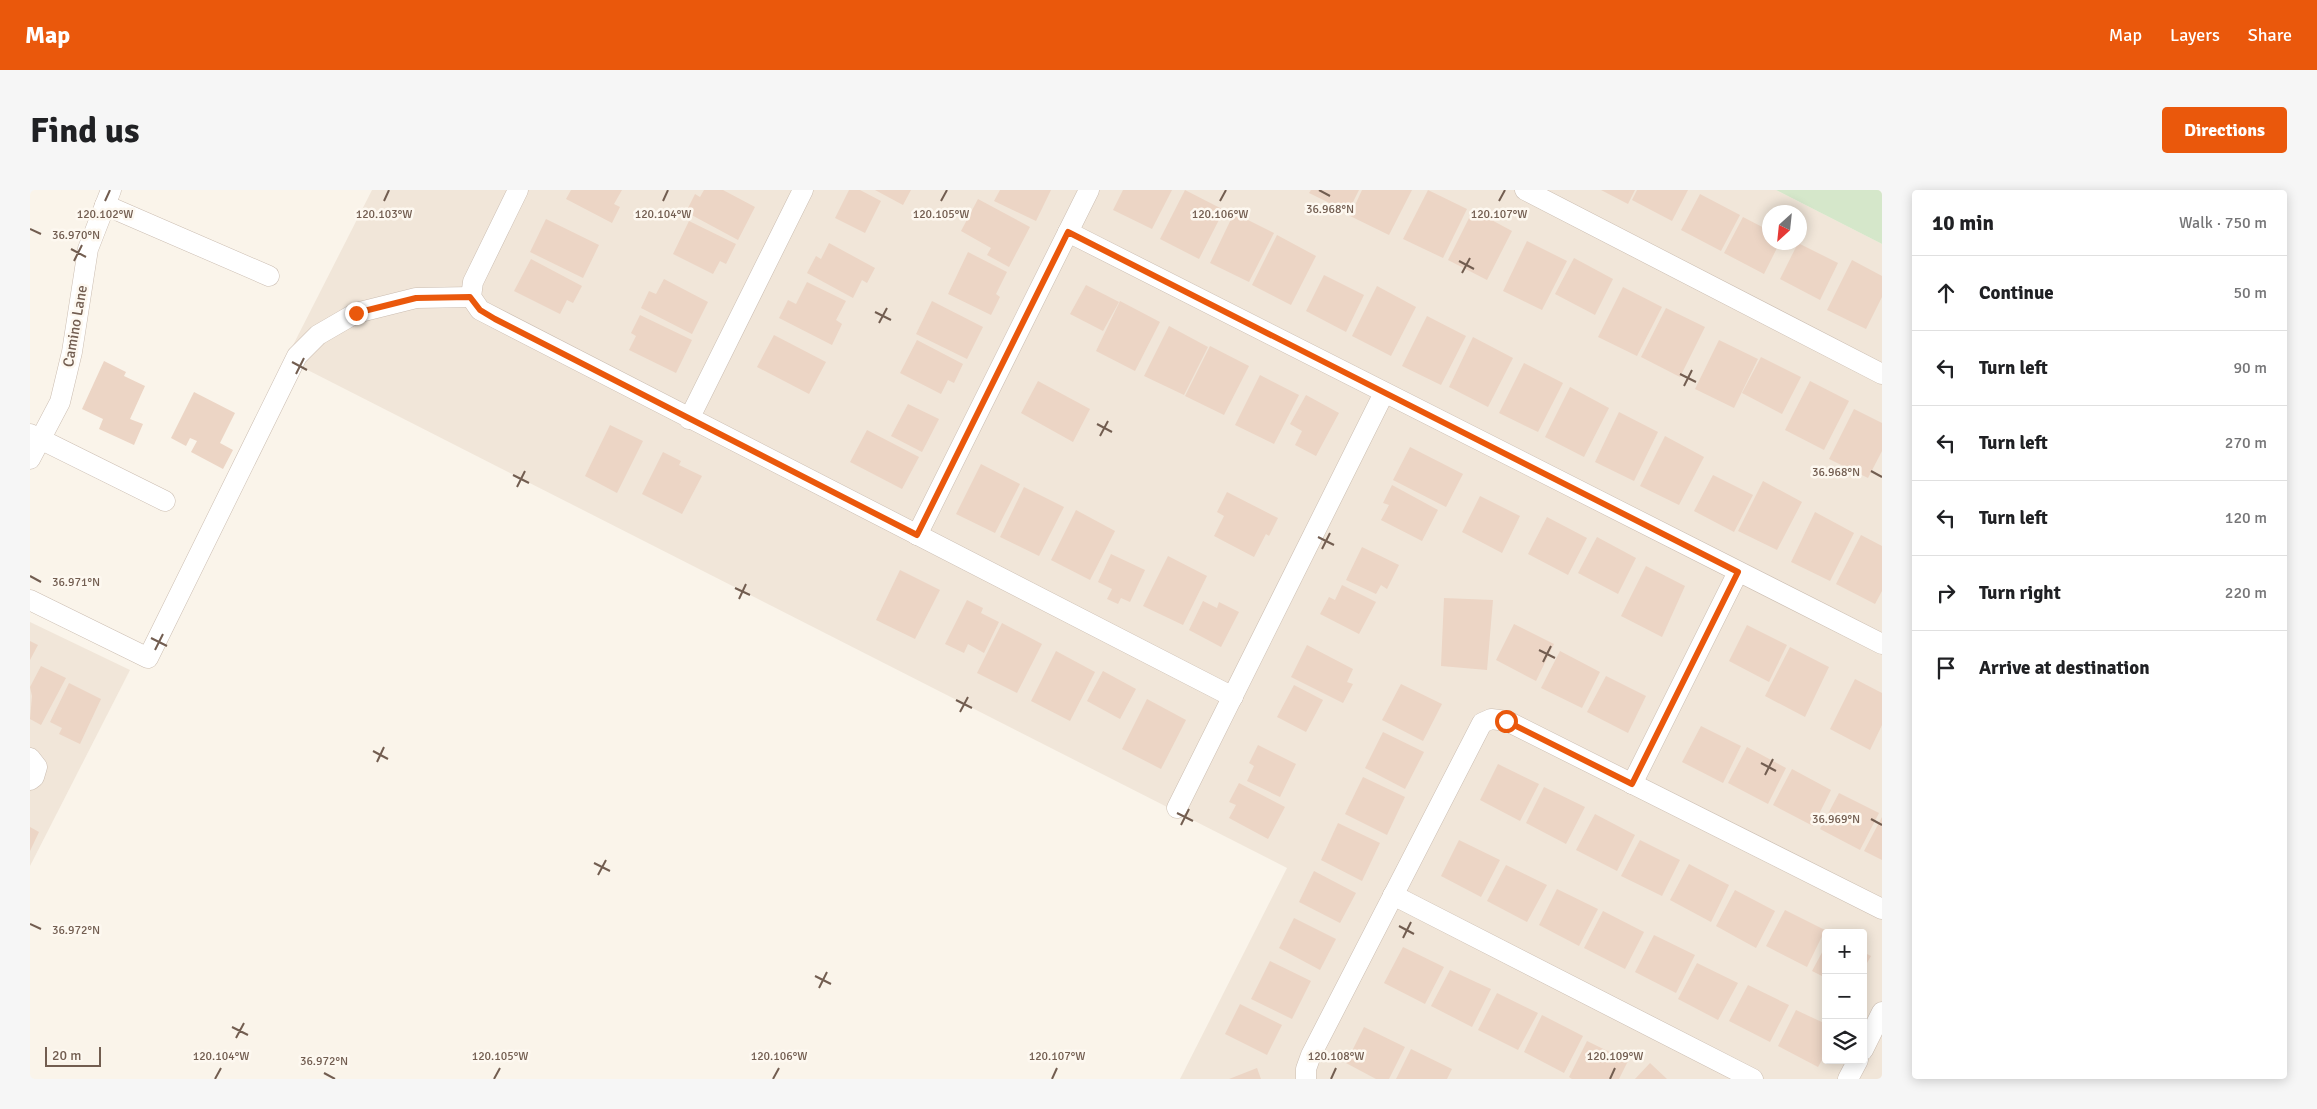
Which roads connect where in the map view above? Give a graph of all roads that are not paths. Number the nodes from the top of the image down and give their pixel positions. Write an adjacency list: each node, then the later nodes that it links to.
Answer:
1 (518, 190): 8 (street)
2 (803, 190): 11 (street)
3 (1089, 190): 6 (street)
4 (1525, 190): 9 (street)
5 (108, 198): 7 (street); 12 (street, Camino Lane)
6 (1068, 232): 10 (street); 15 (street)
7 (269, 276)
8 (470, 297): 11 (street); 17 (street)
9 (1882, 374)
10 (1384, 393): 16 (street); 19 (street)
11 (689, 419): 15 (street)
12 (35, 437): 13 (street, Camino Lane); 14 (street)
13 (30, 459)
14 (165, 501)
15 (917, 535): 19 (street)
16 (1738, 572): 18 (street); 22 (street)
17 (30, 600)
18 (1882, 644)
19 (1233, 697): 23 (street)
20 (30, 758): 21 (street)
21 (30, 780)
22 (1632, 784): 24 (street); 25 (street)
23 (1177, 808)
24 (1393, 895): 29 (street); 30 (street)
25 (1882, 909)
26 (1882, 1012): 27 (street)
27 (1867, 1042)
28 (1856, 1064): 31 (street)
29 (1306, 1079)
30 (1753, 1079)
31 (1848, 1079)

